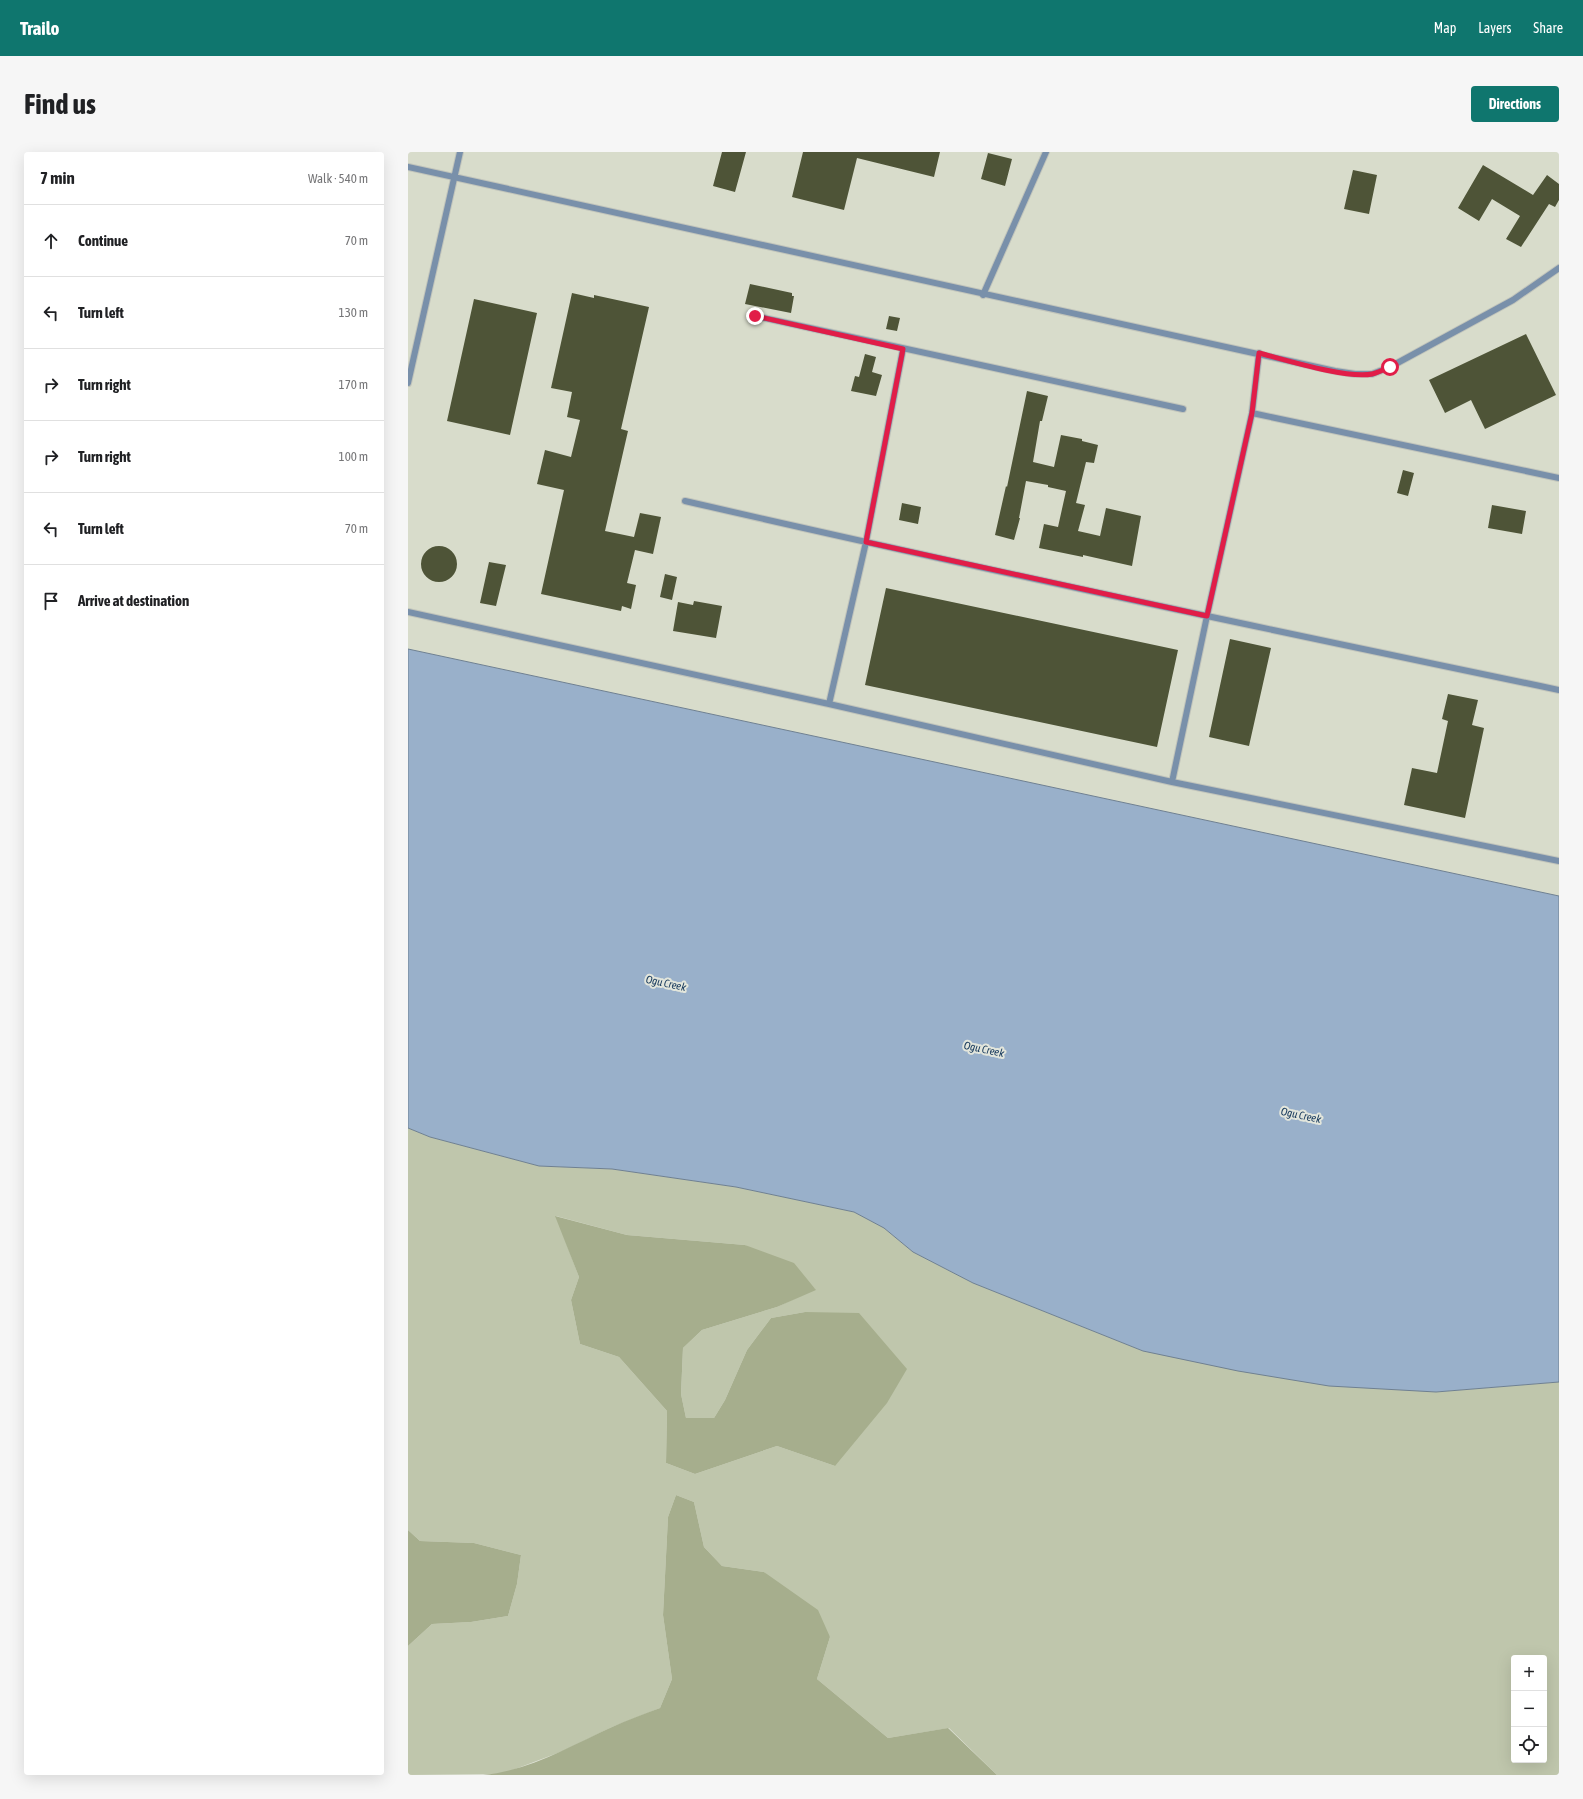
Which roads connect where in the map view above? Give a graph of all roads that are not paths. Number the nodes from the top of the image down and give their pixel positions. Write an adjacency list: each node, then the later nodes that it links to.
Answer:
1 (460, 152): 4 (lane)
2 (1046, 152): 6 (lane)
3 (408, 167): 4 (lane)
4 (455, 176): 6 (lane); 10 (lane)
5 (1559, 268): 9 (lane)
6 (983, 295): 9 (lane)
7 (755, 316): 8 (lane)
8 (903, 349): 11 (lane); 15 (lane)
9 (1259, 353): 12 (lane)
10 (408, 383)
11 (1183, 409)
12 (1252, 413): 13 (lane); 17 (lane)
13 (1559, 478)
14 (685, 500): 15 (lane)
15 (866, 542): 17 (lane); 19 (lane)
16 (408, 612): 19 (lane)
17 (1207, 616): 18 (lane); 20 (lane)
18 (1559, 690)
19 (829, 704): 20 (lane)
20 (1172, 782): 21 (lane)
21 (1559, 861)

